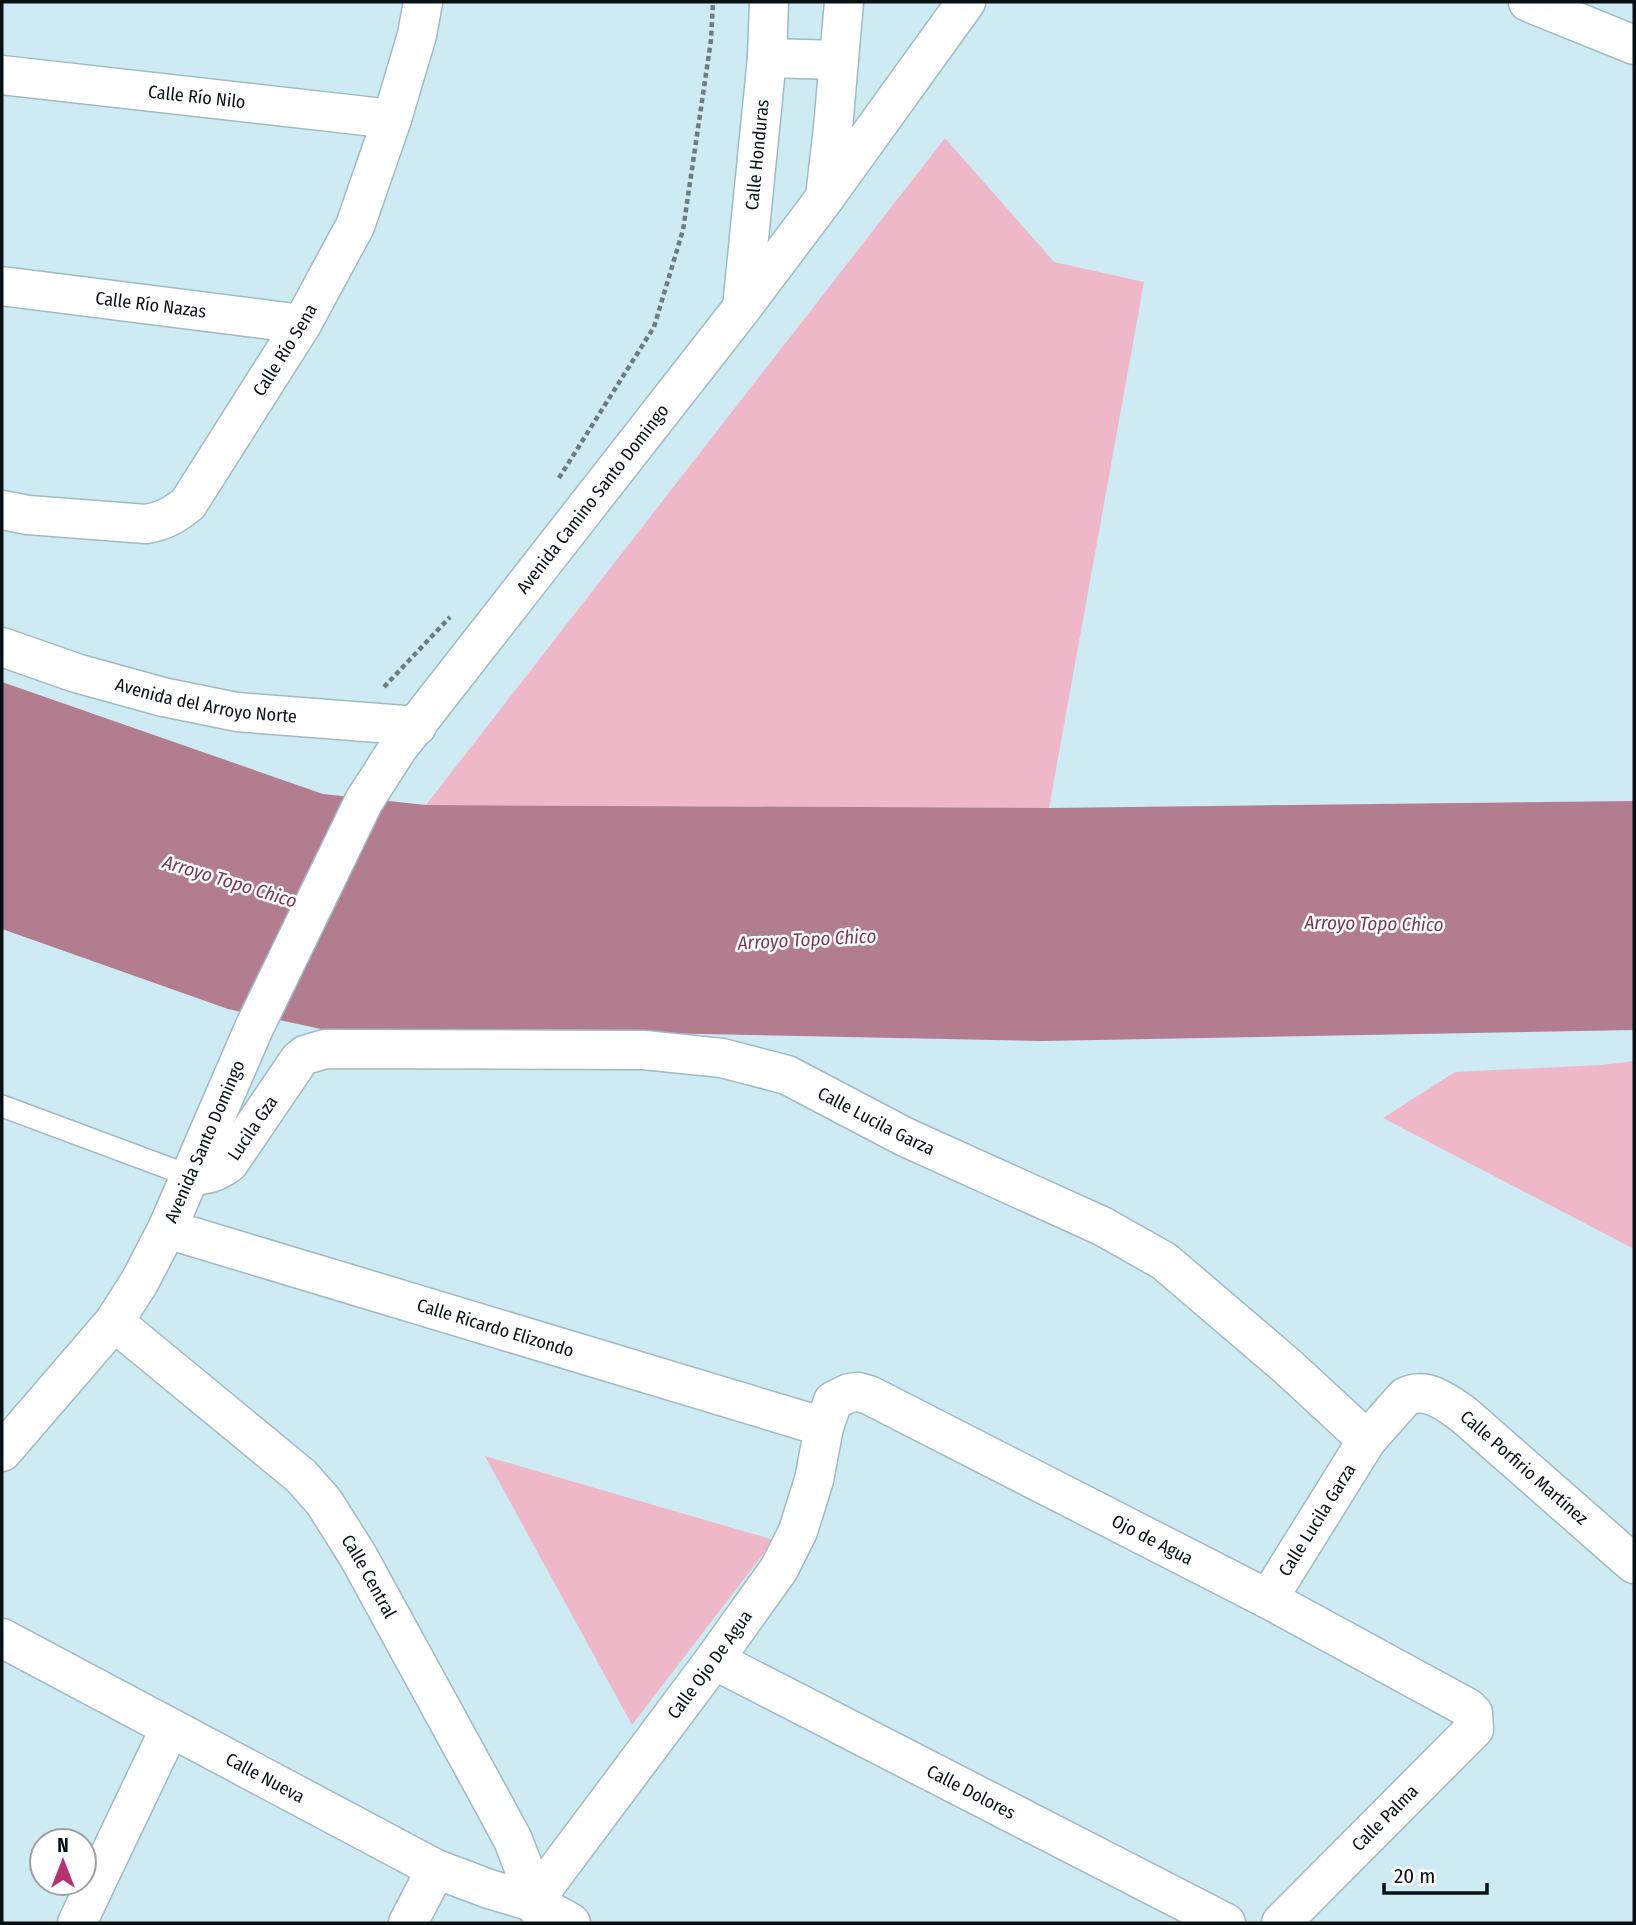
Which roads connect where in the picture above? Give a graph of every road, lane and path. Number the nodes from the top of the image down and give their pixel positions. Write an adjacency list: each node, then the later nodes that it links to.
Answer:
1 (423, 2): 11 (street, Calle Río Sena)
2 (713, 2): 16 (path)
3 (769, 2): 8 (street, Calle Honduras)
4 (844, 2): 9 (street)
5 (966, 2): 12 (street, Avenida Camino Santo Domingo)
6 (1528, 2): 7 (street)
7 (1634, 45)
8 (767, 58): 9 (street); 14 (street, Calle Honduras)
9 (839, 61): 12 (street)
10 (2, 75): 11 (street, Calle Río Nilo)
11 (392, 119): 15 (street, Calle Río Sena)
12 (824, 199): 14 (street, Avenida Camino Santo Domingo)
13 (2, 286): 15 (street, Calle Río Nazas)
14 (742, 308): 21 (street, Avenida Camino Santo Domingo)
15 (302, 324): 17 (street, Calle Río Sena)
16 (556, 483)
17 (2, 510)
18 (454, 613): 20 (path)
19 (2, 647): 20 (street, Avenida del Arroyo Norte)
20 (354, 720): 21 (street, Avenida del Arroyo Norte)
21 (417, 726): 22 (street, Avenida Camino Santo Domingo)
22 (364, 801): 25 (street, Avenida Santo Domingo)
23 (299, 1060): 25 (street, Lucila Gza); 30 (street, Calle Lucila Garza)
24 (2, 1106): 25 (lane)
25 (190, 1176): 26 (street, Avenida Santo Domingo)
26 (167, 1229): 27 (street, Avenida Santo Domingo); 29 (street, Calle Ricardo Elizondo)
27 (114, 1322): 31 (street, Avenida Santo Domingo); 39 (street, Calle Central)
28 (1405, 1397): 30 (street, Calle Lucila Garza); 32 (street, Calle Porfirio Martínez)
29 (828, 1414): 33 (street, Ojo de Agua); 35 (street, Calle Ojo De Agua)
30 (1367, 1440): 33 (street, Calle Lucila Garza)
31 (2, 1452)
32 (1634, 1564)
33 (1268, 1599): 36 (street, Ojo de Agua)
34 (2, 1638): 37 (street, Calle Nueva)
35 (714, 1660): 39 (street, Calle Ojo De Agua); 43 (street, Calle Dolores)
36 (1468, 1708): 44 (street, Calle Palma)
37 (170, 1728): 38 (street, Calle Nueva); 40 (street)
38 (436, 1869): 39 (street, Calle Nueva); 41 (street)
39 (541, 1913): 42 (street, Calle Nueva)
40 (77, 1923)
41 (408, 1923)
42 (571, 1923)
43 (1226, 1923)
44 (1281, 1923)

